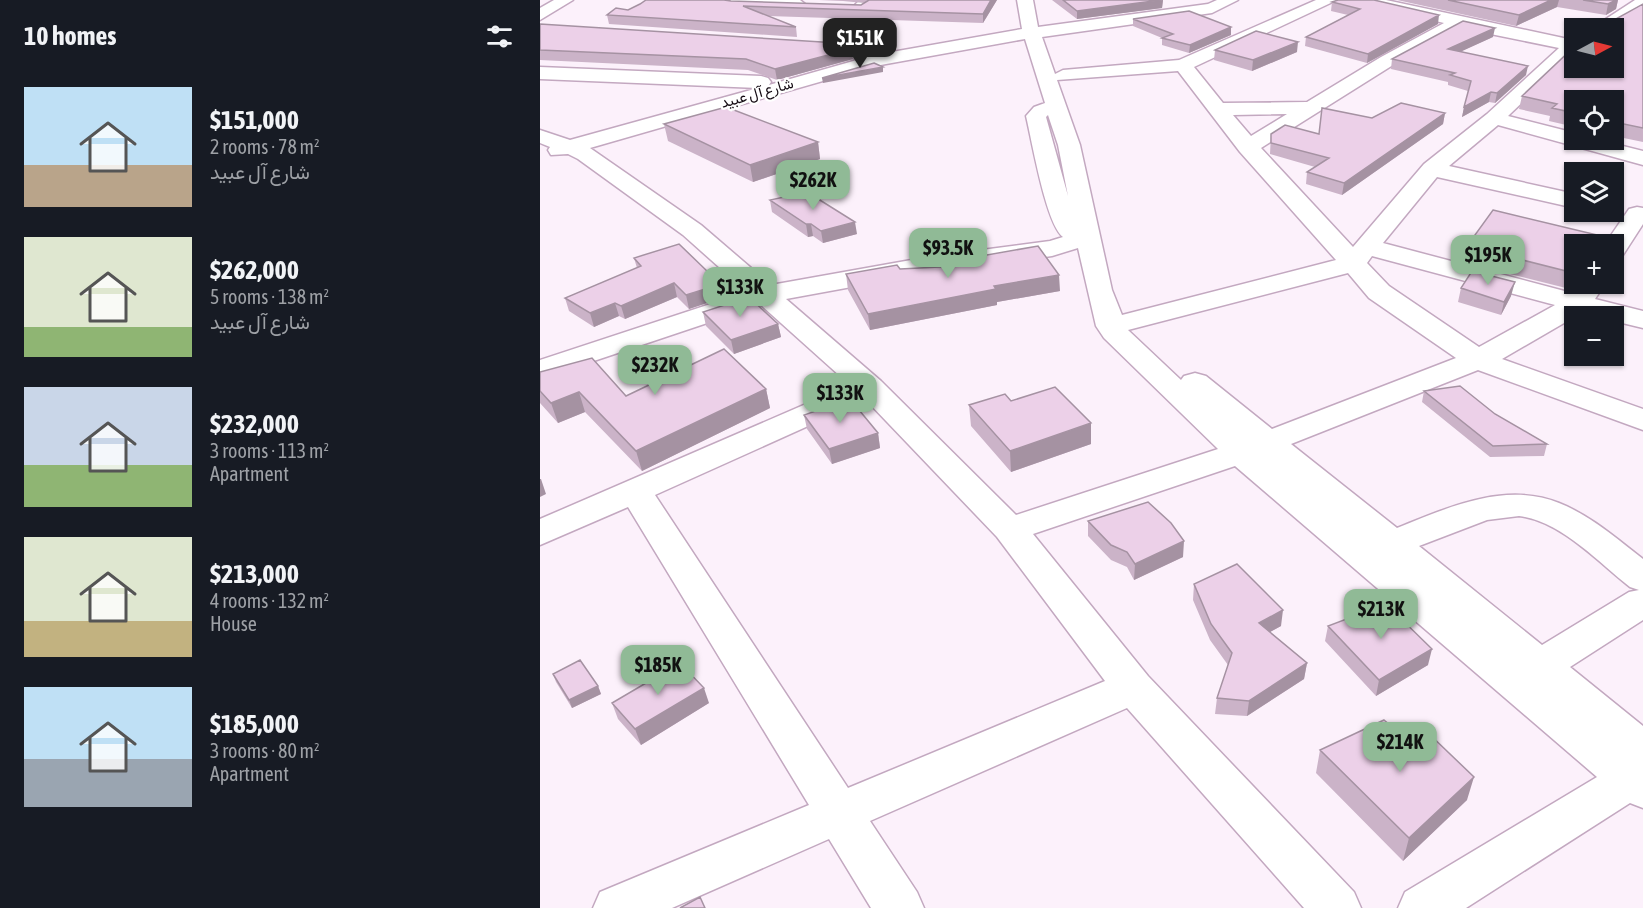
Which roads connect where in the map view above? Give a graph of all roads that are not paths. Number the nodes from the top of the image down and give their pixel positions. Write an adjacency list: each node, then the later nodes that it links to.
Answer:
1 (565, 0): 17 (street)
2 (708, 0): 10 (street)
3 (1179, 0): 12 (street)
4 (1230, 0): 12 (street)
5 (1329, 0): 16 (street)
6 (1366, 0): 15 (street)
7 (1610, 2): 9 (street)
8 (866, 3): 11 (street); 22 (street)
9 (1641, 4): 13 (street)
10 (814, 5)
11 (838, 6)
12 (1212, 8): 14 (street, شارع آل عبيد); 16 (street)
13 (1619, 18)
14 (1041, 20): 22 (street, شارع آل عبيد); 26 (street)
15 (1459, 22): 20 (street); 27 (street)
16 (1276, 23): 23 (street)
17 (544, 24)
18 (1624, 27): 19 (street)
19 (1632, 27)
20 (1564, 41)
21 (1564, 52): 29 (street)
22 (868, 59): 25 (street, شارع آل عبيد); 33 (street, شارع آل عبيد)
23 (1183, 65): 26 (street); 28 (street)
24 (540, 73): 25 (street)
25 (768, 83): 33 (street, شارع آل عبيد)
26 (1060, 91): 43 (street); 50 (street)
27 (1307, 108): 28 (street); 34 (street)
28 (1219, 109): 34 (street)
29 (1494, 118): 31 (street); 39 (street)
30 (540, 127): 33 (street)
31 (1564, 136)
32 (1635, 137): 36 (street)
33 (565, 144): 37 (street, شارع آل عبيد); 46 (street)
34 (1248, 147): 44 (street)
35 (1614, 150): 36 (street)
36 (1618, 151): 38 (street)
37 (540, 156)
38 (1643, 158)
39 (1432, 169): 40 (street); 44 (street)
40 (1564, 199)
41 (1631, 213): 42 (street)
42 (1621, 234)
43 (1091, 246): 46 (street); 50 (street)
44 (1358, 255): 45 (street); 50 (street); 51 (street)
45 (1564, 289)
46 (768, 294): 52 (street); 53 (street)
47 (1584, 294): 51 (street)
48 (1588, 294): 49 (street)
49 (1643, 320)
50 (1120, 325): 55 (street)
51 (1478, 360): 54 (street); 55 (street)
52 (543, 365)
53 (870, 387): 56 (street); 57 (street)
54 (1643, 420)
55 (1253, 448): 57 (street); 59 (street); 64 (street)
56 (635, 491): 58 (street); 65 (street)
57 (1010, 529): 63 (street)
58 (540, 533)
59 (1391, 544): 60 (street); 62 (street)
60 (1643, 578)
61 (1643, 602): 62 (street)
62 (1540, 666): 64 (street)
63 (1133, 687): 65 (street); 68 (street)
64 (1639, 773): 69 (street)
65 (839, 813): 66 (street); 67 (street)
66 (618, 908)
67 (899, 908)
68 (1336, 908)
69 (1423, 908)

